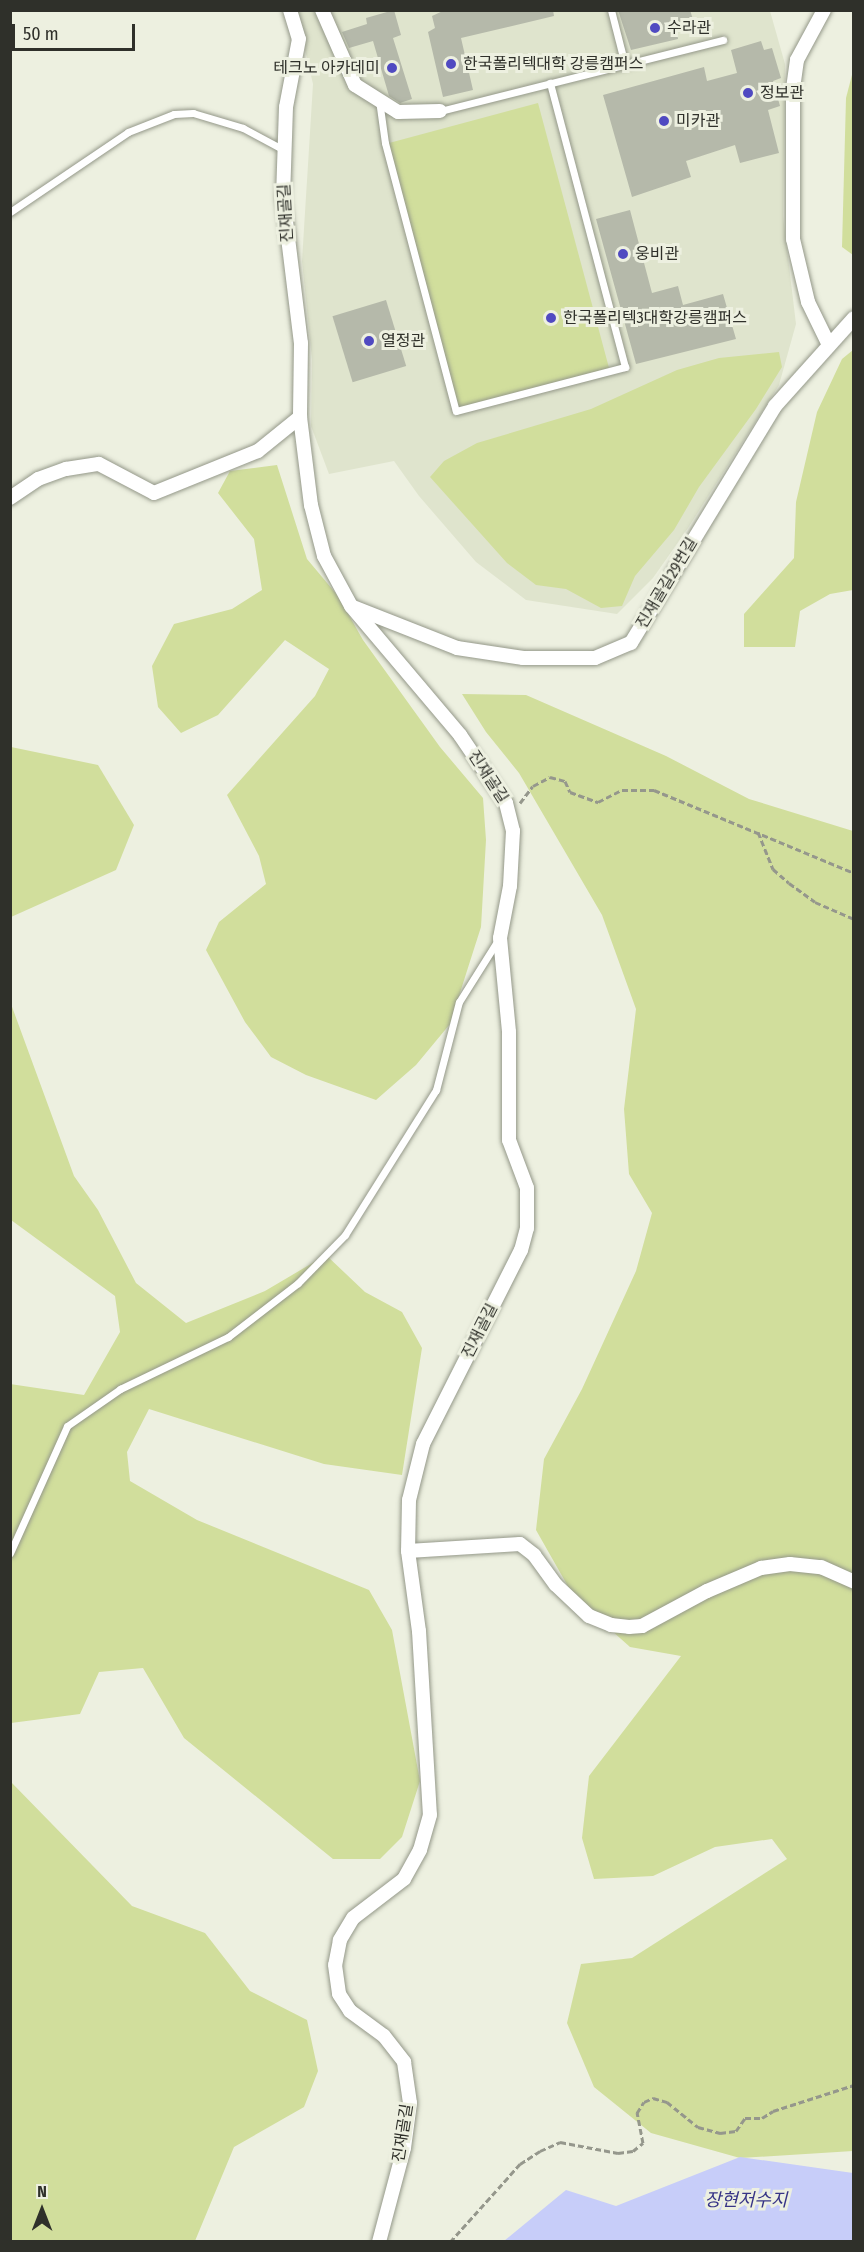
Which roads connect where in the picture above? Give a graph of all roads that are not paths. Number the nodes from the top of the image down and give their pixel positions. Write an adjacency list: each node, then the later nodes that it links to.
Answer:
1 (290, 10): 10 (street, 진재골길)
2 (322, 10): 8 (street)
3 (611, 10): 6 (lane)
4 (824, 10): 13 (street)
5 (723, 40): 6 (lane)
6 (625, 65): 7 (lane)
7 (550, 83): 8 (lane); 9 (lane)
8 (380, 100): 9 (street)
9 (440, 111)
10 (284, 150): 11 (lane); 14 (street, 진재골길)
11 (10, 212)
12 (854, 318): 13 (street, 진재골길29번길)
13 (829, 345): 16 (street, 진재골길29번길)
14 (300, 417): 15 (street); 16 (street, 진재골길)
15 (10, 498)
16 (351, 606): 17 (street, 진재골길)
17 (500, 938): 18 (street, 진재골길); 19 (lane)
18 (408, 1551): 20 (street); 21 (street, 진재골길)
19 (10, 1553)
20 (854, 1582)
21 (379, 2241)

